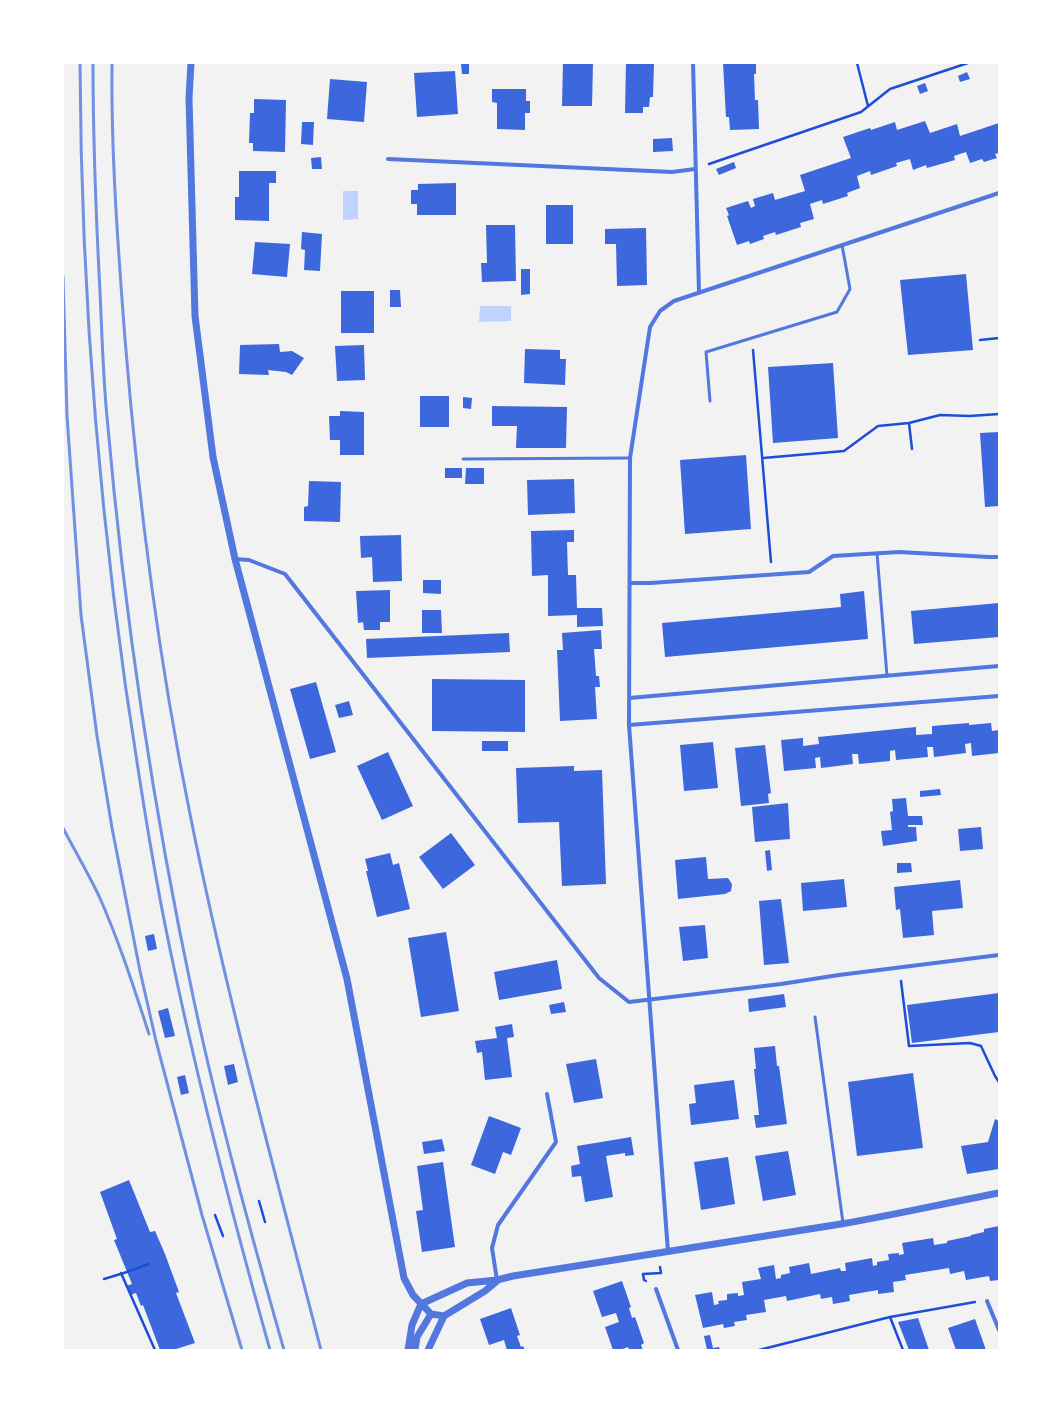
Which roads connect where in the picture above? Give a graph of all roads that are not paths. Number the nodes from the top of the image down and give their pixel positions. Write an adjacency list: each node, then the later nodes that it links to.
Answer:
1 (191, 63): 13 (street)
2 (693, 63): 4 (street)
3 (388, 159): 4 (street)
4 (695, 168): 7 (street)
5 (999, 192): 6 (street)
6 (842, 245): 7 (street); 8 (lane)
7 (699, 293): 9 (street)
8 (710, 402)
9 (630, 458): 10 (lane); 14 (street)
10 (463, 459)
11 (877, 553): 12 (street); 14 (street); 16 (lane)
12 (999, 557)
13 (235, 559): 21 (street); 30 (street)
14 (630, 583): 18 (street)
15 (999, 666): 16 (street)
16 (887, 676): 18 (street)
17 (999, 696): 19 (street)
18 (629, 698): 19 (street)
19 (629, 725): 21 (street)
20 (999, 956): 21 (street)
21 (650, 999): 26 (street)
22 (815, 1017): 25 (lane)
23 (547, 1094): 27 (street)
24 (999, 1194): 25 (street)
25 (843, 1223): 26 (street)
26 (668, 1252): 27 (street)
27 (497, 1280): 30 (street); 32 (street)
28 (656, 1289): 37 (street)
29 (987, 1301): 33 (street)
30 (421, 1304): 31 (street); 34 (street)
31 (431, 1314): 32 (street); 35 (street)
32 (444, 1316): 36 (street)
33 (999, 1330)
34 (408, 1350)
35 (416, 1350)
36 (428, 1350)
37 (678, 1350)

